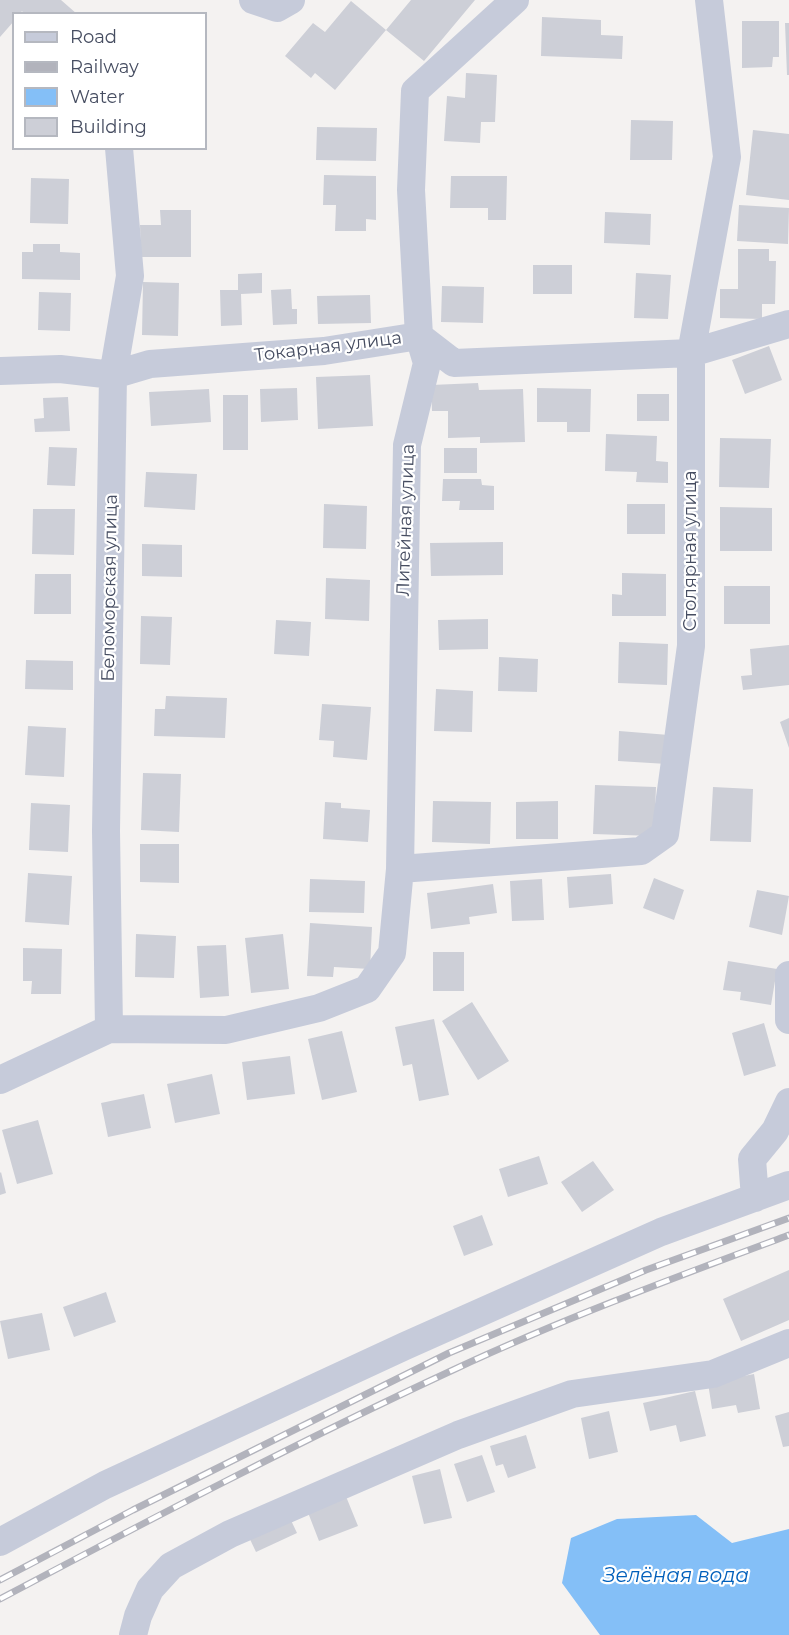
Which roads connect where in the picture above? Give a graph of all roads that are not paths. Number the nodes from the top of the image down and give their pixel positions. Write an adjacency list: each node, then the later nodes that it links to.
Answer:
1 (253, 0): 2 (street)
2 (291, 0)
3 (515, 0): 7 (street, Литейная улица)
4 (710, 0): 8 (street, Столярная улица)
5 (119, 150): 10 (street, Беломорская улица)
6 (789, 324): 8 (street, Токарная улица)
7 (419, 336): 8 (street, Токарная улица); 10 (street, Токарная улица); 11 (street, Литейная улица)
8 (691, 353): 11 (street, Столярная улица)
9 (0, 371): 10 (street, Токарная улица)
10 (113, 375): 14 (street, Беломорская улица)
11 (400, 869): 14 (street, Литейная улица)
12 (789, 975): 13 (street)
13 (789, 1020)
14 (109, 1029): 15 (street)
15 (0, 1080)
16 (789, 1102): 18 (street)
17 (789, 1185): 18 (street)
18 (755, 1197): 20 (street)
19 (789, 1343): 21 (street)
20 (0, 1542)
21 (133, 1635)

